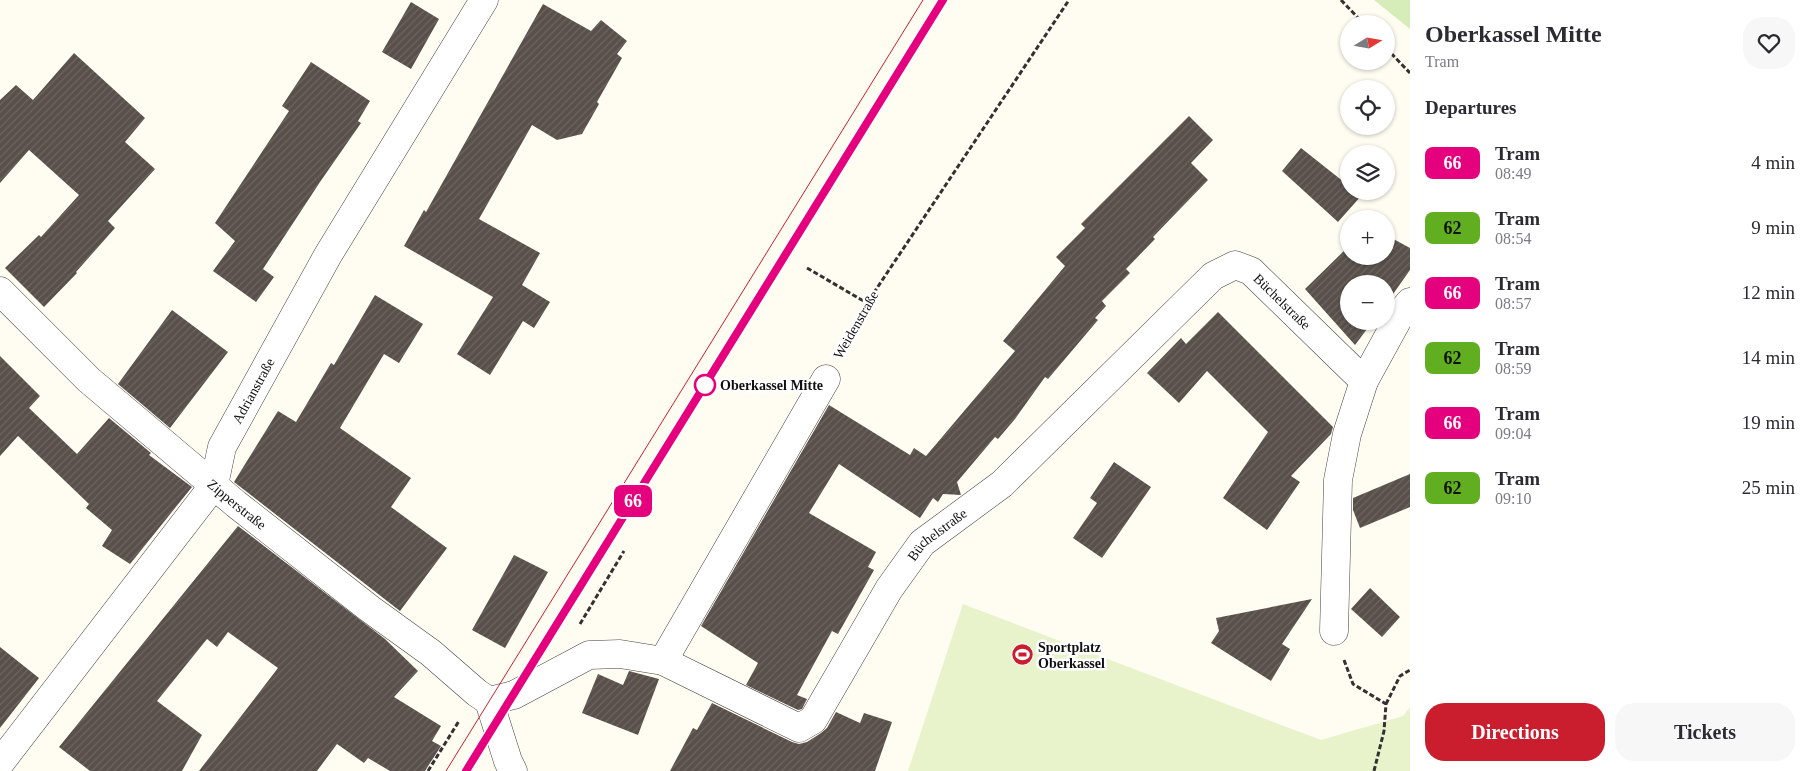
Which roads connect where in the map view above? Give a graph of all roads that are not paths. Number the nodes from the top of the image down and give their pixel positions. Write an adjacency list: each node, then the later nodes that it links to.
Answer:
1 (484, 0): 6 (street, Adrianstraße)
2 (0, 291): 6 (street, Zipperstraße)
3 (1410, 302): 5 (street)
4 (826, 379): 8 (street)
5 (1364, 381): 7 (street); 8 (street, Büchelstraße)
6 (214, 485): 9 (street, Zipperstraße); 10 (street, Adrianstraße)
7 (1334, 631)
8 (663, 661): 9 (street, Büchelstraße)
9 (483, 697): 11 (street)
10 (0, 763)
11 (513, 771)

